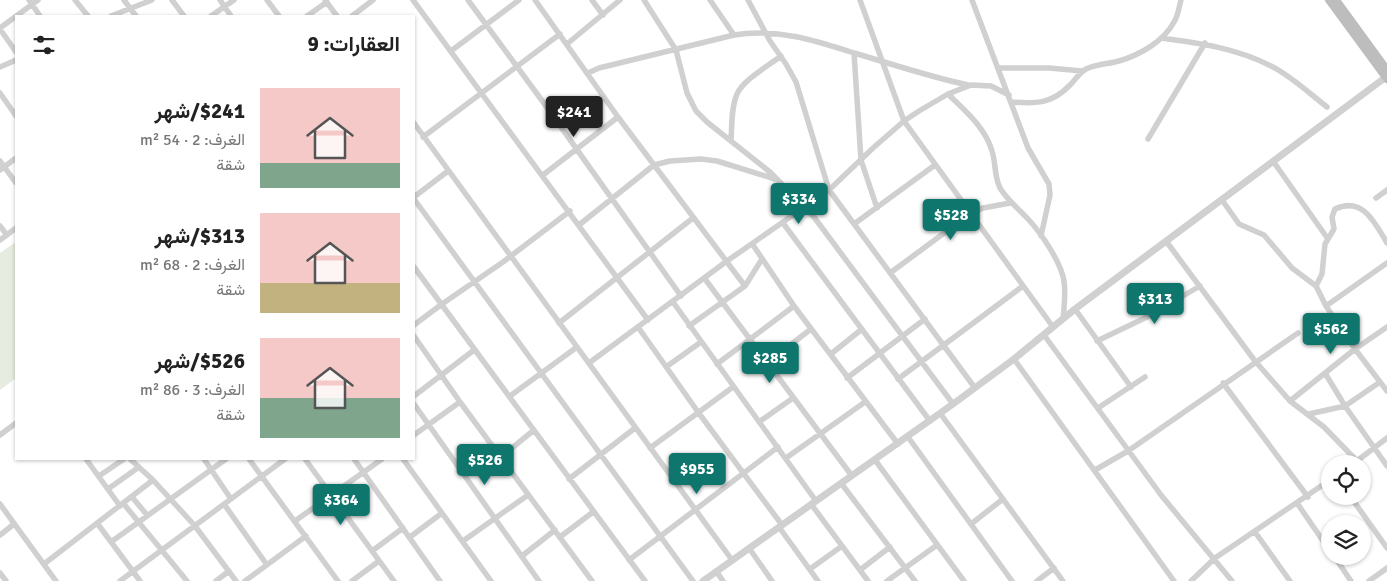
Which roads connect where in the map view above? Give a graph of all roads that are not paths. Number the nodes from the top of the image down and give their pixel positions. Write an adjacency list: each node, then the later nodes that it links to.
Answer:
1 (38, 0): 25 (street)
2 (75, 0): 29 (street)
3 (124, 0): 27 (street)
4 (152, 0): 27 (street)
5 (172, 0): 32 (street)
6 (220, 0): 26 (street)
7 (234, 0): 26 (street)
8 (267, 0): 35 (street)
9 (373, 0): 38 (street)
10 (413, 0): 50 (street)
11 (468, 0): 40 (street)
12 (518, 0): 40 (street)
13 (535, 0): 43 (street)
14 (592, 0): 39 (street)
15 (620, 0): 39 (street)
16 (644, 0): 49 (street)
17 (710, 0): 44 (street)
18 (748, 0): 42 (street)
19 (860, 0): 54 (street)
20 (972, 0): 57 (street)
21 (1181, 0): 45 (street)
22 (1329, 0): 60 (main road)
23 (1336, 0): 60 (main road)
24 (326, 1): 36 (street); 37 (street)
25 (30, 2): 28 (street); 41 (street)
26 (224, 6): 33 (street); 34 (street)
27 (130, 9): 30 (street); 31 (street)
28 (39, 15)
29 (87, 15)
30 (114, 15)
31 (135, 15)
32 (183, 15)
33 (212, 15)
34 (230, 15)
35 (278, 15)
36 (308, 15)
37 (336, 15)
38 (353, 15)
39 (603, 15): 47 (street)
40 (486, 24): 50 (street); 55 (street)
41 (0, 28): 48 (street)
42 (766, 32): 44 (street); 51 (street); 52 (street)
43 (560, 34): 47 (street); 55 (street)
44 (734, 35): 49 (street)
45 (1161, 38): 46 (street); 58 (street)
46 (1205, 43): 66 (street); 72 (street)
47 (567, 44): 59 (street)
48 (15, 50)
49 (676, 50): 59 (street); 73 (street)
50 (451, 51): 63 (street)
51 (854, 53): 54 (street); 76 (street)
52 (781, 56): 73 (street); 85 (street)
53 (15, 60): 56 (street)
54 (883, 62): 61 (street); 69 (street)
55 (517, 66): 63 (street); 74 (street)
56 (0, 67)
57 (998, 68): 58 (street); 65 (street)
58 (1082, 72): 65 (street)
59 (588, 73): 68 (street)
60 (1386, 75): 77 (street)
61 (972, 85): 64 (street); 65 (street)
62 (0, 93): 67 (street)
63 (481, 93): 71 (street); 82 (street)
64 (948, 94): 69 (street); 92 (street)
65 (1010, 99): 104 (street)
66 (1327, 107)
67 (15, 115)
68 (618, 117): 74 (street); 78 (street)
69 (904, 121): 76 (street); 80 (street)
70 (415, 124): 71 (street)
71 (424, 137): 81 (street)
72 (1148, 139)
73 (730, 141): 83 (street)
74 (577, 148): 82 (street); 88 (street)
75 (15, 159): 79 (street)
76 (861, 160): 85 (street); 94 (street)
77 (1273, 161): 91 (street); 105 (street)
78 (654, 165): 83 (street); 88 (street); 97 (street)
79 (1, 166): 84 (street)
80 (935, 166): 94 (street); 96 (street)
81 (448, 171): 87 (street); 111 (street)
82 (542, 175): 95 (street)
83 (778, 179): 93 (street)
84 (15, 182)
85 (829, 190): 93 (street); 100 (street)
86 (1387, 190): 89 (street)
87 (415, 197)
88 (612, 198): 99 (street); 110 (street)
89 (1376, 198)
90 (415, 199): 119 (street)
91 (1222, 200): 107 (street); 123 (street)
92 (1010, 203): 96 (street); 104 (street)
93 (805, 207): 98 (street); 144 (street)
94 (877, 208): 100 (street)
95 (570, 211): 99 (street); 111 (street)
96 (970, 214): 116 (street); 121 (street)
97 (693, 218): 110 (street); 113 (street)
98 (783, 223): 109 (street); 141 (street)
99 (579, 224): 117 (street)
100 (854, 224): 116 (street)
101 (0, 226): 103 (street)
102 (15, 229): 103 (street)
103 (7, 235): 106 (street)
104 (1041, 236): 132 (street)
105 (1328, 239): 108 (street); 123 (street)
106 (0, 240)
107 (1166, 241): 122 (street); 130 (street)
108 (1387, 243)
109 (753, 245): 112 (street); 113 (street)
110 (650, 251): 117 (street); 124 (street)
111 (510, 256): 119 (street); 134 (street)
112 (762, 259): 120 (street); 128 (street)
113 (727, 261): 118 (street); 120 (street)
114 (1387, 263): 129 (street)
115 (415, 268): 127 (street)
116 (890, 273): 131 (street)
117 (617, 277): 133 (street); 134 (street)
118 (704, 279): 124 (street); 126 (street)
119 (474, 281): 127 (street); 163 (street)
120 (745, 286): 126 (street)
121 (1023, 286): 138 (street); 149 (street)
122 (1200, 286): 147 (street); 156 (street)
123 (1316, 286): 129 (street)
124 (681, 296): 125 (street)
125 (672, 302): 133 (street); 136 (street)
126 (722, 302): 136 (street); 146 (street)
127 (442, 304): 135 (street); 152 (street)
128 (794, 306): 140 (street); 146 (street)
129 (1326, 306): 151 (street)
130 (1075, 309): 132 (street); 147 (street)
131 (924, 319): 144 (street); 149 (street)
132 (1063, 319): 138 (street)
133 (648, 320): 139 (street)
134 (559, 323): 150 (street)
135 (415, 324)
136 (690, 326): 148 (street)
137 (1387, 326): 151 (street)
138 (1053, 327): 143 (street)
139 (638, 328): 159 (street); 161 (street)
140 (811, 329): 154 (street); 158 (street)
141 (862, 329): 153 (street); 154 (street)
142 (1298, 333): 156 (street)
143 (1044, 335): 155 (street); 183 (street)
144 (903, 336): 153 (street); 157 (street)
145 (415, 337): 164 (street)
146 (750, 340): 158 (street); 160 (street)
147 (1097, 341): 171 (street)
148 (701, 342): 160 (street); 161 (street)
149 (944, 345): 157 (street); 172 (street)
150 (577, 347): 159 (street); 163 (street)
151 (1355, 349): 162 (street); 168 (street)
152 (474, 350): 164 (street); 175 (street)
153 (880, 353): 166 (street); 167 (street)
154 (830, 354): 166 (street)
155 (1014, 359): 172 (street); 223 (street)
156 (1255, 361): 169 (street); 177 (street)
157 (922, 362): 167 (street); 180 (street)
158 (767, 363): 176 (street)
159 (589, 364): 191 (street)
160 (717, 364): 170 (street)
161 (666, 367): 184 (street)
162 (1325, 373): 177 (street); 182 (street)
163 (541, 374): 175 (street); 203 (street)
164 (442, 376): 174 (street); 178 (street)
165 (1146, 377): 171 (street)
166 (847, 378): 179 (street)
167 (898, 378): 187 (street)
168 (1380, 382): 173 (street); 182 (street)
169 (1223, 384): 202 (street); 237 (street)
170 (733, 387): 184 (street); 188 (street)
171 (1131, 387): 183 (street)
172 (975, 388): 180 (street)
173 (1387, 391)
174 (415, 395)
175 (510, 396): 192 (street)
176 (793, 398): 188 (street); 194 (street)
177 (1290, 401): 186 (street)
178 (460, 402): 190 (street); 206 (street)
179 (866, 402): 194 (street); 198 (street)
180 (953, 404): 185 (street)
181 (415, 405): 190 (street)
182 (1346, 406): 186 (street); 200 (street)
183 (1098, 408): 202 (street)
184 (698, 412): 201 (street); 225 (street)
185 (940, 413): 187 (street); 240 (street)
186 (1310, 414): 204 (street)
187 (930, 421): 196 (street)
188 (759, 422): 199 (street)
189 (15, 424): 195 (street)
190 (429, 424): 193 (street); 251 (street)
191 (636, 428): 201 (street); 203 (street)
192 (534, 430): 206 (street); 229 (street)
193 (415, 434)
194 (819, 434): 207 (street); 228 (street)
195 (0, 435)
196 (908, 437): 198 (street); 256 (street)
197 (1387, 438): 200 (street)
198 (898, 444): 219 (street)
199 (778, 447): 207 (street); 225 (street)
200 (1374, 447): 205 (street); 220 (street)
201 (650, 448): 247 (street)
202 (1128, 451): 223 (street); 278 (street)
203 (600, 455): 229 (street); 266 (street)
204 (1349, 455)
205 (1364, 455)
206 (501, 457): 235 (street)
207 (786, 458): 241 (street)
208 (87, 460): 226 (street)
209 (122, 460): 226 (street)
210 (131, 460): 221 (street)
211 (205, 460): 222 (street)
212 (225, 460): 222 (street)
213 (250, 460): 227 (street)
214 (284, 460): 227 (street)
215 (306, 460): 234 (street)
216 (355, 460): 224 (street)
217 (381, 460): 224 (street)
218 (404, 460): 249 (street)
219 (875, 460): 228 (street); 270 (street)
220 (1387, 466)
221 (139, 467): 230 (street); 233 (street)
222 (211, 470): 238 (street); 239 (street)
223 (1094, 470): 322 (street)
224 (364, 472): 234 (street); 259 (street)
225 (744, 474): 247 (street); 258 (street)
226 (98, 476): 233 (street)
227 (262, 476): 239 (street); 252 (street)
228 (852, 476): 231 (street)
229 (569, 479): 248 (street)
230 (153, 480): 236 (street); 238 (street)
231 (841, 483): 241 (street); 272 (street)
232 (1321, 487): 237 (street)
233 (108, 489): 244 (street)
234 (332, 495): 252 (street); 276 (street)
235 (528, 495): 251 (street); 260 (street)
236 (132, 496): 244 (street); 250 (street)
237 (1308, 497): 242 (street)
238 (170, 499): 250 (street); 257 (street)
239 (231, 499): 245 (street)
240 (1004, 499): 256 (street); 286 (street)
241 (814, 502): 258 (street); 271 (street)
242 (1297, 503): 261 (street); 267 (street)
243 (0, 504): 255 (street)
244 (122, 504): 253 (street); 254 (street)
245 (224, 504): 257 (street); 283 (street)
246 (1356, 505): 274 (street)
247 (694, 510): 266 (street); 280 (street)
248 (594, 512): 265 (street); 279 (street)
249 (442, 513): 264 (street); 268 (street)
250 (147, 515): 253 (street)
251 (495, 518): 268 (street); 277 (street)
252 (295, 521): 263 (street)
253 (138, 522): 269 (street); 275 (street)
254 (97, 523): 269 (street); 282 (street)
255 (14, 524): 262 (street); 282 (street)
256 (971, 524): 319 (street)
257 (195, 526): 275 (street); 291 (street)
258 (781, 526): 273 (street); 288 (street)
259 (404, 528): 264 (street); 276 (street)
260 (555, 530): 265 (street); 277 (street)
261 (1255, 532): 278 (street); 325 (street)
262 (0, 535)
263 (306, 536): 283 (street); 302 (street)
264 (410, 537): 305 (street)
265 (560, 537): 308 (street)
266 (660, 537): 279 (street); 310 (street)
267 (1321, 538)
268 (463, 541): 306 (street)
269 (111, 542): 290 (street)
270 (937, 545): 285 (street); 318 (street)
271 (842, 546): 288 (street); 289 (street)
272 (890, 547): 285 (street); 289 (street)
273 (749, 548): 280 (street); 313 (street)
274 (1387, 548)
275 (162, 551): 290 (street); 298 (street)
276 (372, 551): 281 (street)
277 (522, 556): 307 (street)
278 (1215, 558): 323 (street); 324 (street)
279 (629, 560): 309 (street)
280 (732, 560): 292 (street)
281 (379, 561): 303 (street); 304 (street)
282 (44, 564): 295 (street)
283 (267, 565): 301 (street)
284 (1340, 565): 326 (street)
285 (905, 568): 316 (street); 317 (street)
286 (1054, 568): 320 (street); 321 (street)
287 (1387, 568): 327 (street)
288 (810, 569): 314 (street)
289 (860, 570): 315 (street)
290 (133, 571): 296 (street); 297 (street)
291 (229, 571): 299 (street); 300 (street)
292 (716, 571): 311 (street); 312 (street)
293 (0, 573): 294 (street)
294 (6, 581)
295 (56, 581)
296 (120, 581)
297 (140, 581)
298 (188, 581)
299 (216, 581)
300 (236, 581)
301 (245, 581)
302 (338, 581)
303 (352, 581)
304 (394, 581)
305 (440, 581)
306 (491, 581)
307 (539, 581)
308 (592, 581)
309 (645, 581)
310 (693, 581)
311 (703, 581)
312 (723, 581)
313 (772, 581)
314 (818, 581)
315 (868, 581)
316 (888, 581)
317 (915, 581)
318 (964, 581)
319 (1012, 581)
320 (1037, 581)
321 (1063, 581)
322 (1174, 581)
323 (1191, 581)
324 (1232, 581)
325 (1290, 581)
326 (1351, 581)
327 (1369, 581)

